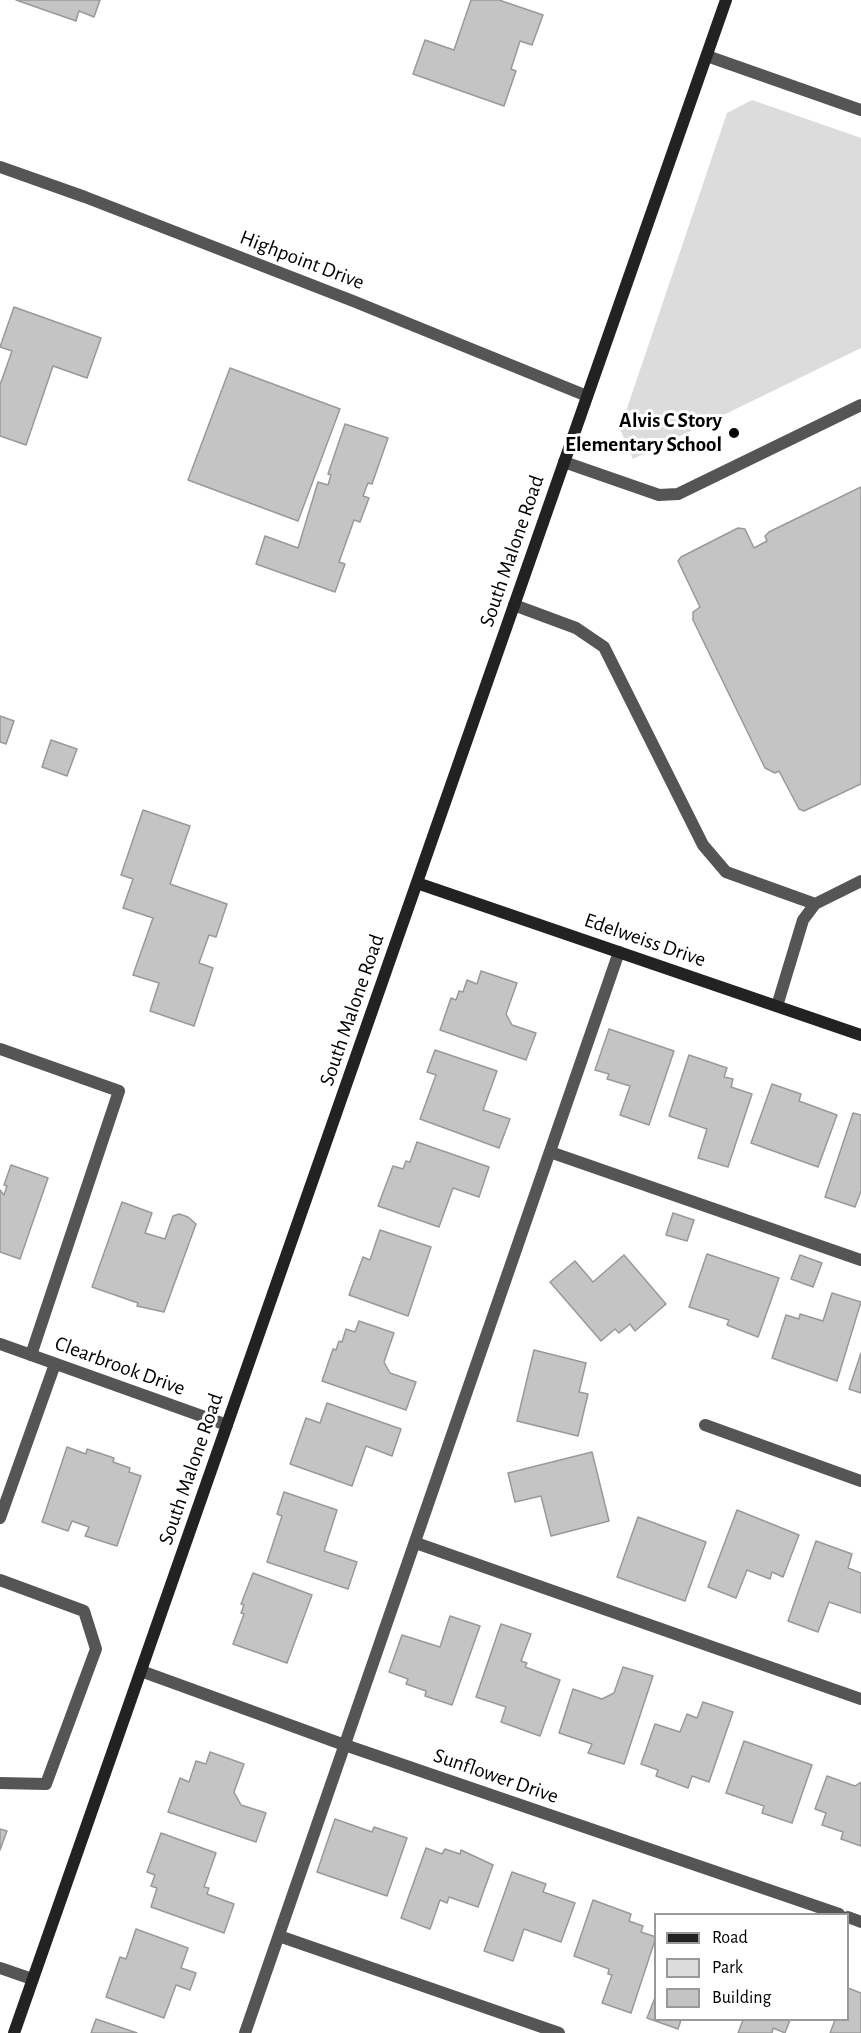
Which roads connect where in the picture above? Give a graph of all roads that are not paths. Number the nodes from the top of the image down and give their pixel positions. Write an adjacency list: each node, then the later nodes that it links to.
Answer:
1 (726, 0): 2 (street, South Malone Road)
2 (706, 56): 3 (street); 5 (street, South Malone Road)
3 (861, 110)
4 (0, 167): 5 (street, Highpoint Drive)
5 (587, 396): 7 (street, South Malone Road)
6 (861, 405): 7 (street)
7 (564, 462): 8 (street, South Malone Road)
8 (514, 605): 10 (street, South Malone Road); 11 (street)
9 (861, 881): 11 (street)
10 (417, 883): 12 (street, Edelweiss Drive); 21 (street, South Malone Road)
11 (815, 904): 13 (street)
12 (619, 952): 13 (street, Edelweiss Drive); 16 (street)
13 (777, 1006): 14 (street, Edelweiss Drive)
14 (861, 1035)
15 (0, 1049): 19 (street)
16 (550, 1152): 17 (street); 25 (street)
17 (861, 1260)
18 (0, 1344): 19 (street, Clearbrook Drive)
19 (31, 1355): 20 (street, Clearbrook Drive)
20 (55, 1364): 21 (street, Clearbrook Drive); 24 (street)
21 (226, 1425): 27 (street, South Malone Road)
22 (705, 1425): 23 (street)
23 (861, 1481)
24 (0, 1518)
25 (416, 1543): 28 (street); 29 (street)
26 (0, 1580): 30 (street)
27 (141, 1671): 29 (street, Sunflower Drive); 34 (street, South Malone Road)
28 (861, 1699)
29 (346, 1745): 31 (street, Sunflower Drive); 32 (street)
30 (0, 1783)
31 (836, 1913)
32 (279, 1936): 36 (street); 37 (street)
33 (0, 1968): 34 (street)
34 (32, 1979): 35 (street, South Malone Road)
35 (14, 2033)
36 (246, 2033)
37 (559, 2033)

